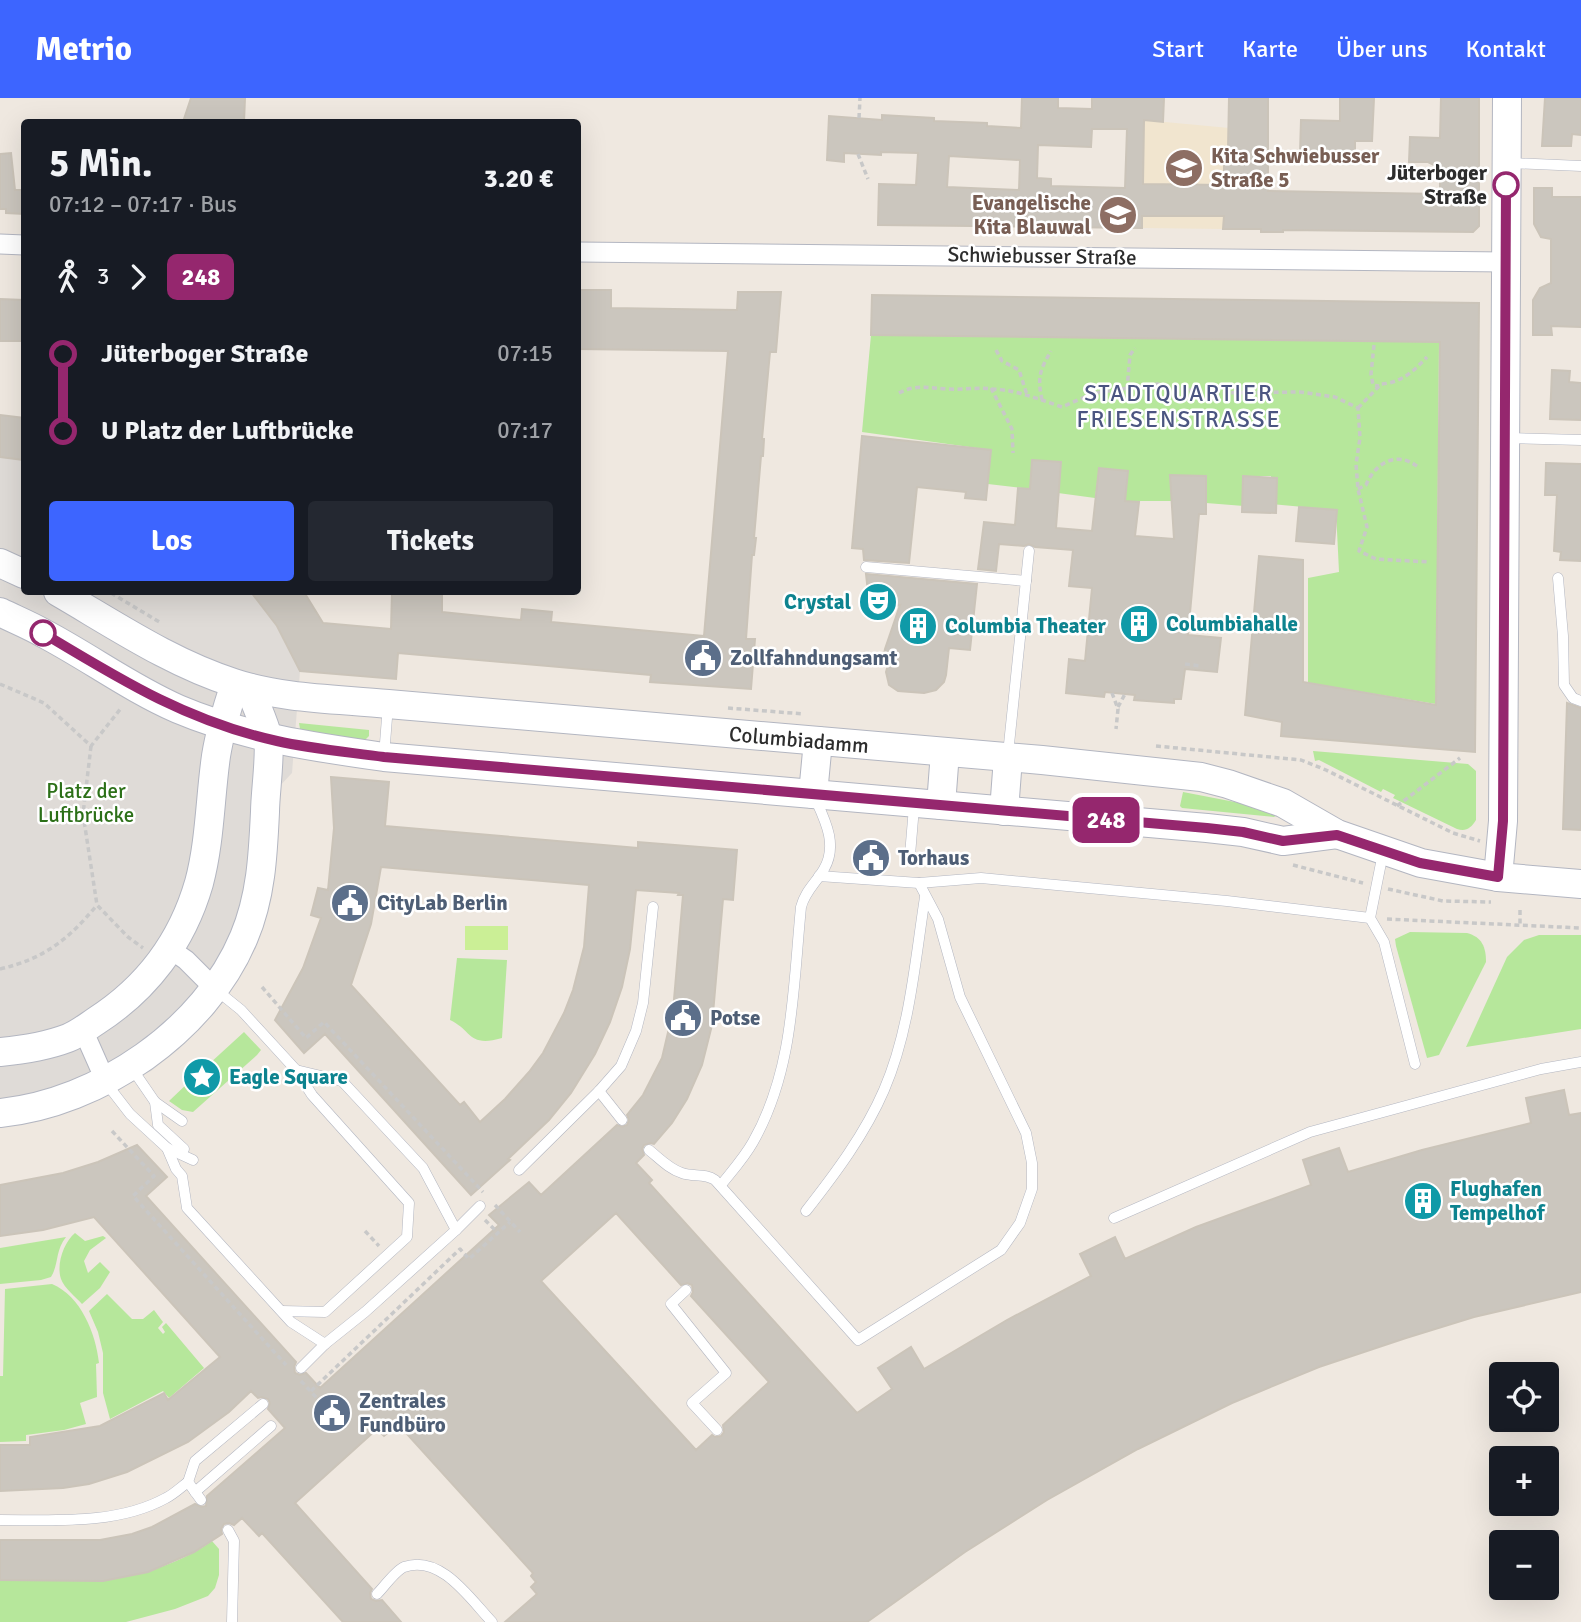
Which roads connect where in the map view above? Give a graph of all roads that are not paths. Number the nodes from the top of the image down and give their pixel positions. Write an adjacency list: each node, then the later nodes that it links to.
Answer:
1 (1507, 98): 2 (main road)
2 (1506, 163): 3 (lane); 7 (main road)
3 (1581, 166)
4 (0, 244): 5 (street)
5 (21, 245)
6 (581, 252): 7 (street, Schwiebusser Straße)
7 (1506, 262): 8 (main road)
8 (1504, 438): 9 (lane); 36 (main road)
9 (1581, 440)
10 (1029, 551): 15 (lane)
11 (0, 563): 13 (main road)
12 (866, 568): 15 (lane)
13 (21, 573)
14 (1558, 578): 19 (lane)
15 (1026, 582): 26 (lane)
16 (63, 595): 18 (main road)
17 (0, 612): 21 (main road)
18 (242, 686): 20 (main road, Columbiadamm); 21 (main road); 22 (main road)
19 (1581, 701)
20 (388, 704): 23 (main road, Columbiadamm); 25 (lane)
21 (222, 725): 22 (main road); 40 (main road)
22 (269, 739): 25 (main road, Columbiadamm); 41 (main road)
23 (818, 741): 24 (main road, Columbiadamm); 27 (main road)
24 (945, 752): 26 (main road, Columbiadamm); 28 (main road)
25 (384, 757): 27 (main road, Columbiadamm)
26 (1008, 758): 29 (main road); 30 (main road, Columbiadamm)
27 (813, 794): 28 (main road, Columbiadamm); 33 (lane)
28 (927, 804): 29 (main road, Columbiadamm); 32 (lane)
29 (1004, 811): 30 (main road, Columbiadamm)
30 (1337, 835): 31 (main road, Columbiadamm)
31 (1383, 851): 36 (main road, Columbiadamm); 39 (lane)
32 (910, 855)
33 (818, 876): 34 (lane); 59 (lane)
34 (919, 883): 37 (lane); 39 (lane)
35 (1581, 884): 36 (main road, Columbiadamm)
36 (1495, 889)
37 (925, 897): 59 (lane); 61 (lane)
38 (653, 907): 49 (lane)
39 (1370, 918): 45 (lane)
40 (166, 955): 41 (street); 42 (main road)
41 (215, 989): 46 (main road); 47 (lane)
42 (83, 1030): 43 (main road); 48 (street)
43 (0, 1052)
44 (1581, 1062): 62 (lane)
45 (1415, 1064)
46 (130, 1067): 48 (main road); 50 (lane)
47 (296, 1070): 63 (lane); 65 (lane)
48 (106, 1082): 51 (main road); 54 (lane)
49 (599, 1091): 52 (lane); 58 (lane)
50 (155, 1102): 53 (lane); 55 (lane)
51 (0, 1112)
52 (622, 1120)
53 (182, 1121)
54 (167, 1148): 57 (lane); 65 (lane)
55 (184, 1149)
56 (649, 1150): 59 (lane)
57 (194, 1160)
58 (519, 1170)
59 (721, 1185)
60 (480, 1206): 63 (lane)
61 (806, 1211)
62 (1114, 1218)
63 (456, 1230): 66 (lane)
64 (686, 1290): 70 (lane)
65 (282, 1311): 66 (lane)
66 (326, 1344): 67 (lane)
67 (298, 1373)
68 (263, 1404): 71 (lane)
69 (271, 1426): 71 (lane)
70 (717, 1430)
71 (188, 1482): 72 (lane)
72 (0, 1520)
73 (228, 1530): 75 (lane)
74 (377, 1594): 76 (lane)
75 (232, 1622)
76 (492, 1622)

